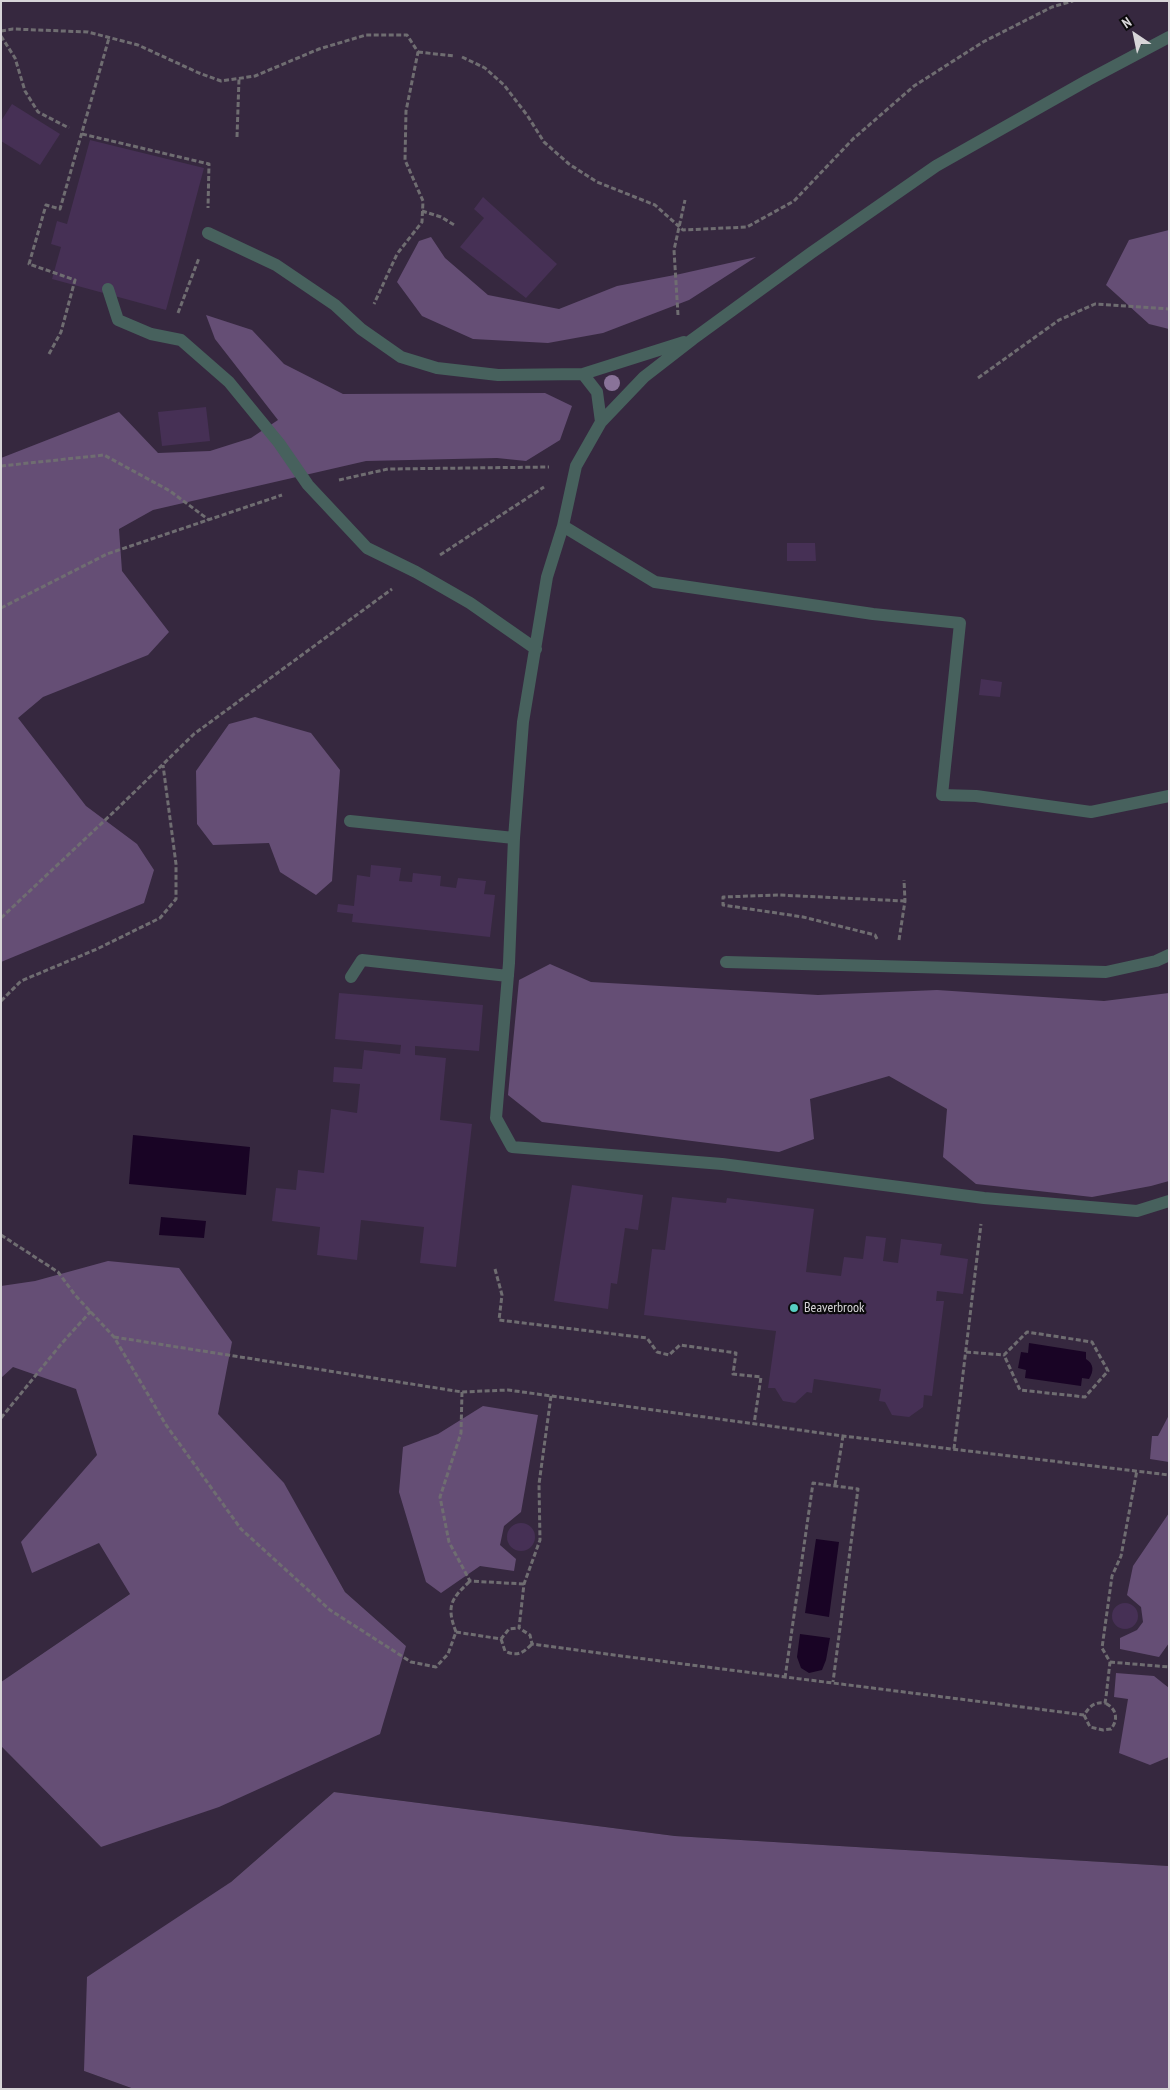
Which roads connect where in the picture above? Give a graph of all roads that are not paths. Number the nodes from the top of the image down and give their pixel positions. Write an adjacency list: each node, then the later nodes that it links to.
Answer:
1 (1169, 37): 4 (lane)
2 (208, 233): 5 (lane)
3 (108, 290): 8 (lane)
4 (693, 339): 5 (lane); 6 (lane)
5 (583, 374): 6 (lane)
6 (601, 422): 7 (lane)
7 (563, 526): 8 (lane); 9 (lane)
8 (536, 649): 11 (lane)
9 (1169, 796)
10 (350, 821): 11 (lane)
11 (514, 838): 14 (lane)
12 (1169, 955): 13 (lane)
13 (726, 962)
14 (508, 976): 15 (lane); 16 (lane)
15 (351, 977)
16 (1169, 1202)

